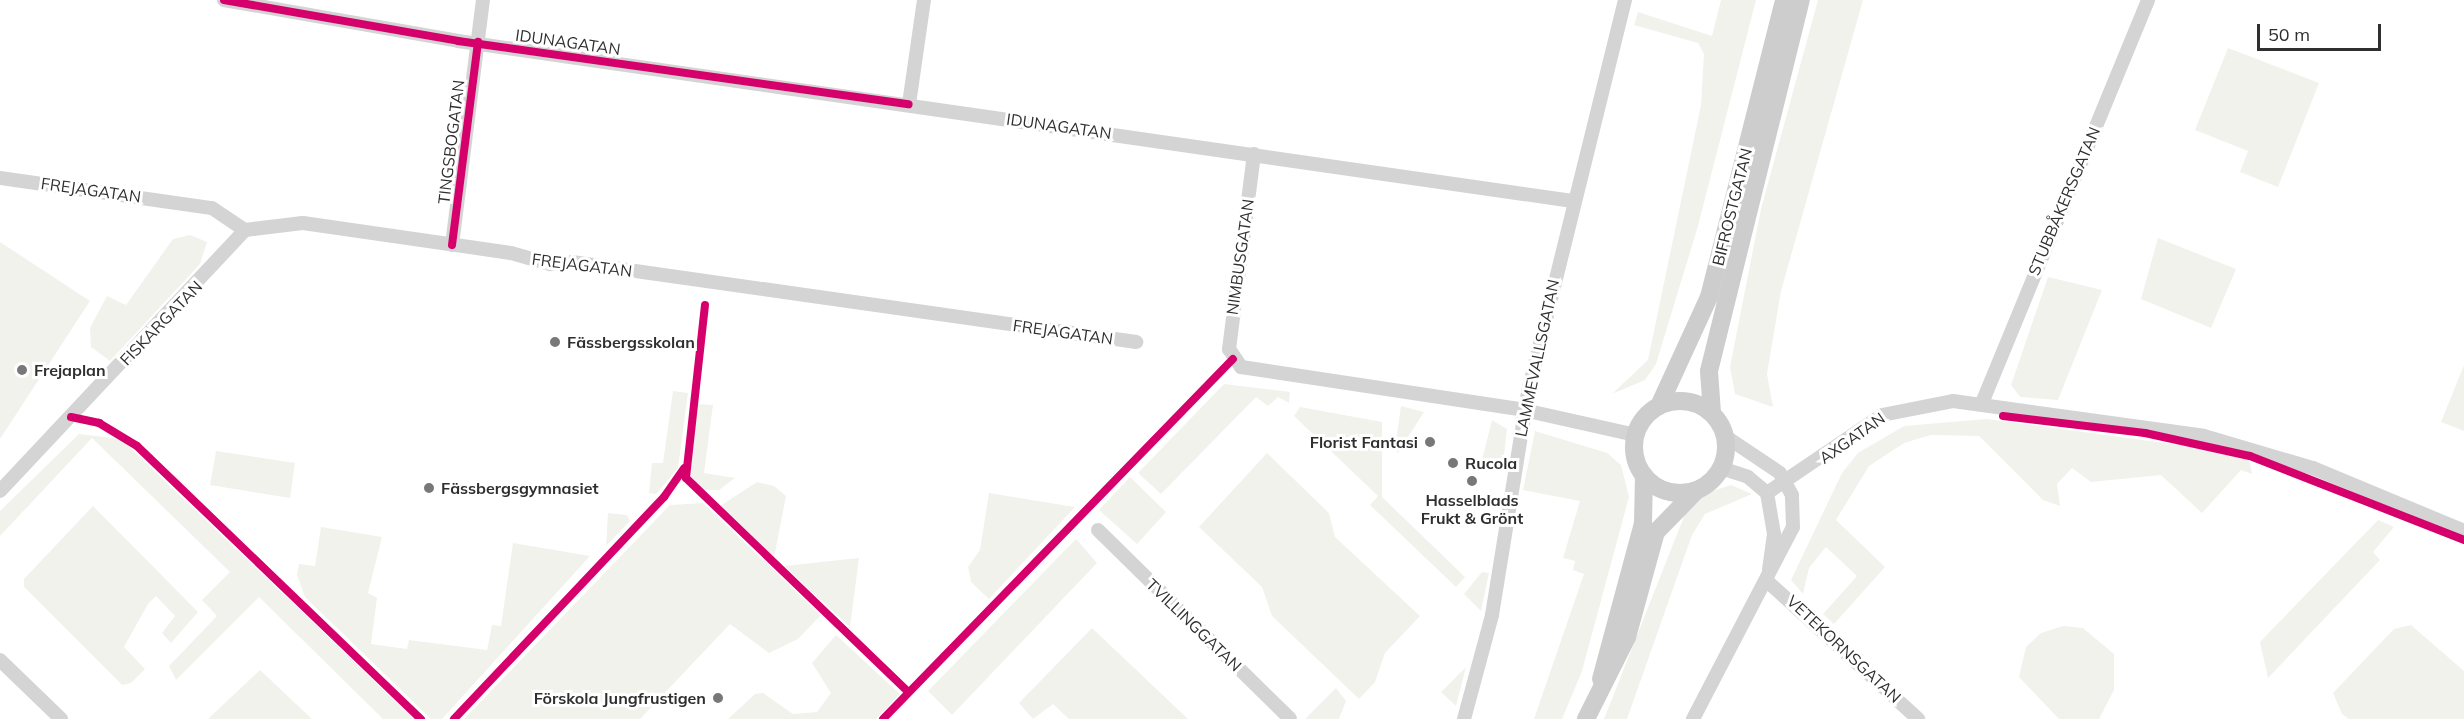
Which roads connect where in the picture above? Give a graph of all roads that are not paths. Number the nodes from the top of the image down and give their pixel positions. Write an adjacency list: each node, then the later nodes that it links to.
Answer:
1 (224, 0): 8 (street, IDUNAGATAN)
2 (483, 0): 8 (street, TINGSBOGATAN)
3 (924, 0): 9 (street)
4 (1625, 0): 12 (street, LAMMEVALLSGATAN)
5 (1784, 0): 17 (main road, BIFROSTGATAN)
6 (1801, 0): 19 (main road, BIFROSTGATAN)
7 (2148, 0): 16 (street, STUBBÅKERSGATAN)
8 (478, 42): 9 (street, IDUNAGATAN); 14 (street, TINGSBOGATAN)
9 (909, 104): 10 (street, IDUNAGATAN)
10 (1254, 154): 12 (street, IDUNAGATAN); 18 (street, NIMBUSGATAN)
11 (0, 178): 13 (street, FREJAGATAN)
12 (1573, 201): 18 (street, LAMMEVALLSGATAN)
13 (245, 230): 14 (street, FREJAGATAN); 25 (street, FISKARGATAN)
14 (452, 244): 15 (street, FREJAGATAN)
15 (1136, 342)
16 (1982, 403): 24 (street, AXGATAN); 29 (street, AXGATAN)
17 (1659, 406): 19 (main road); 20 (main road, BIFROSTGATAN)
18 (1524, 410): 20 (street); 35 (street, LAMMEVALLSGATAN)
19 (1712, 413): 21 (main road, BIFROSTGATAN)
20 (1636, 435): 23 (main road)
21 (1725, 436): 22 (main road); 24 (street)
22 (1721, 468): 26 (main road); 27 (street)
23 (1644, 476): 26 (main road); 32 (main road)
24 (1787, 483): 27 (street, AXGATAN); 30 (street)
25 (0, 491)
26 (1696, 491): 32 (main road)
27 (1767, 494): 30 (street)
28 (1098, 530): 34 (street, TVILLINGGATAN)
29 (2464, 531)
30 (1767, 581): 37 (street); 38 (street, VETEKORNSGATAN)
31 (0, 660): 33 (street)
32 (1600, 687): 36 (main road)
33 (61, 719)
34 (1290, 719)
35 (1464, 719)
36 (1586, 719)
37 (1693, 719)
38 (1918, 719)

